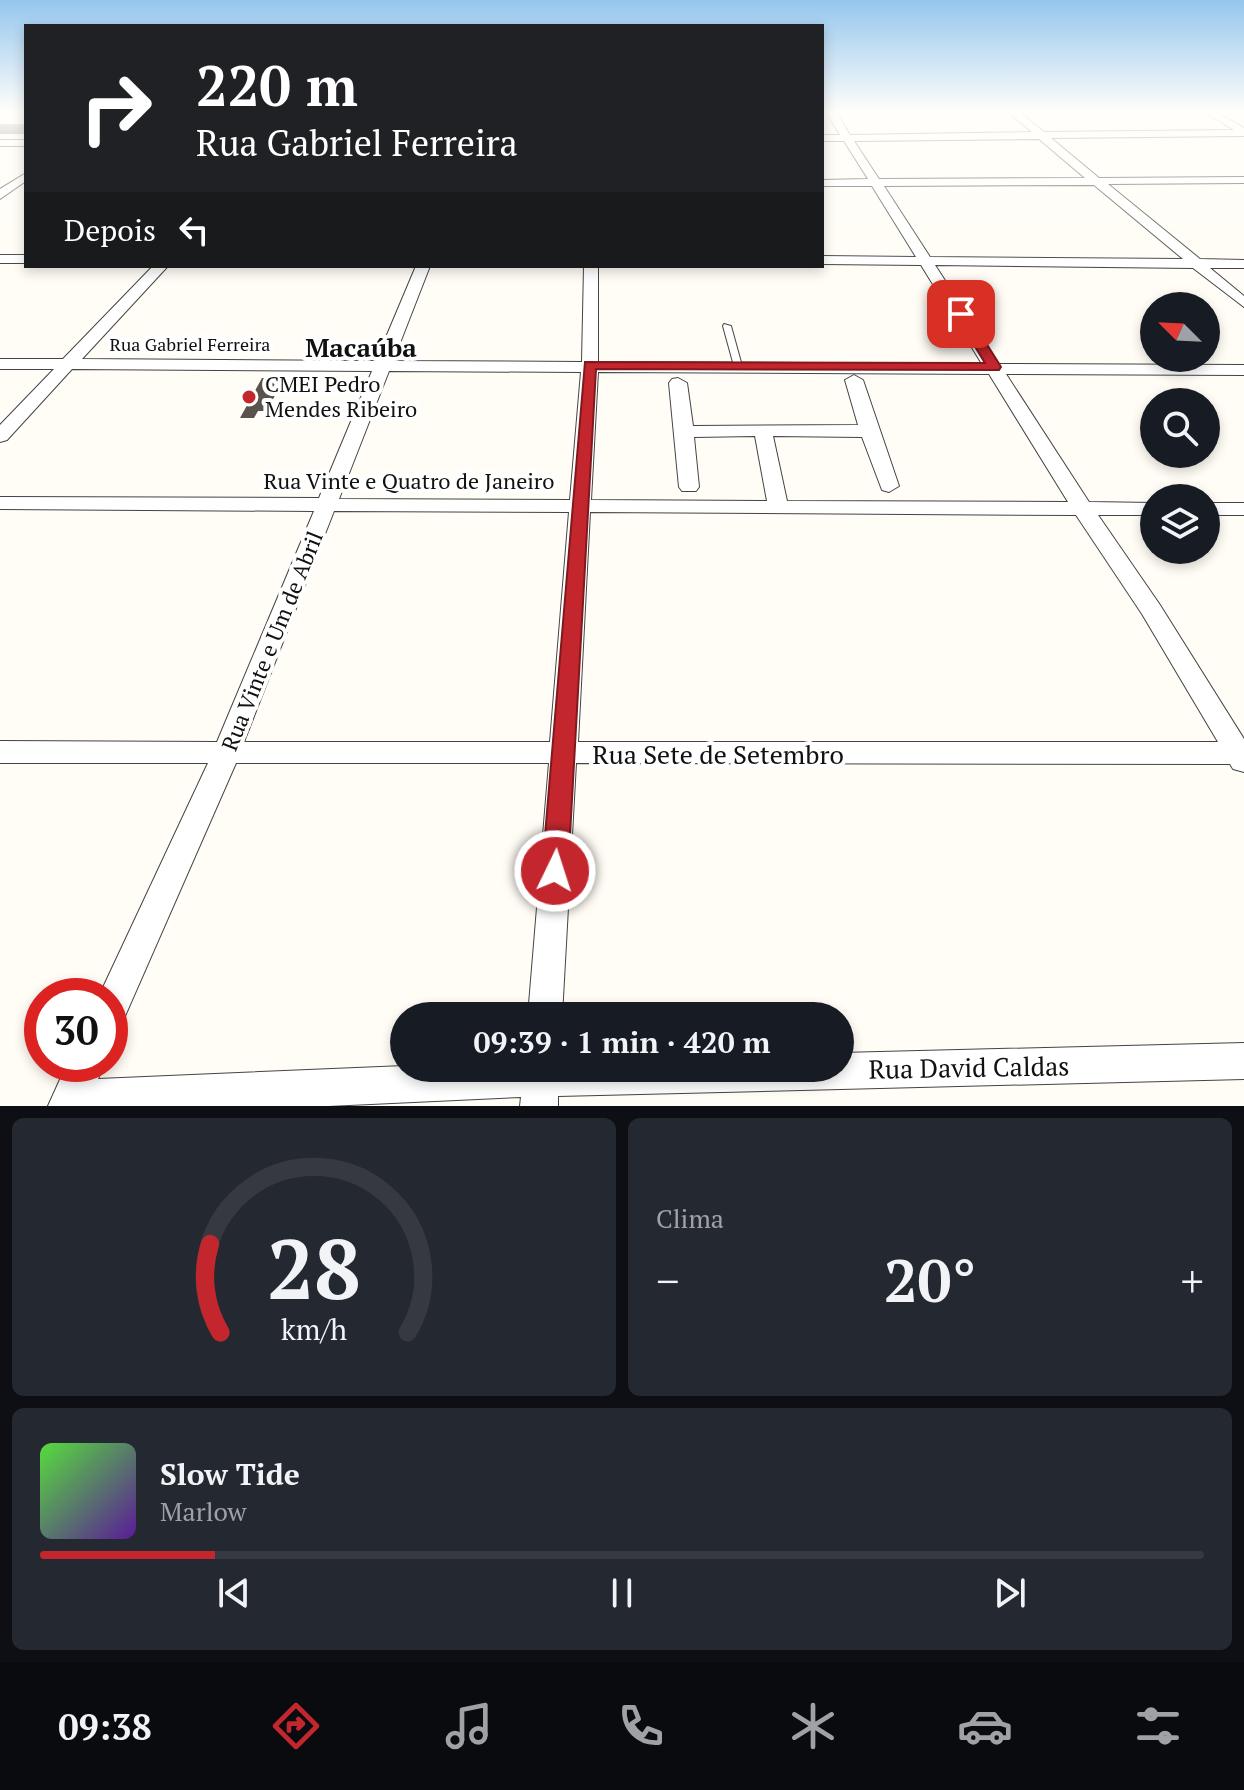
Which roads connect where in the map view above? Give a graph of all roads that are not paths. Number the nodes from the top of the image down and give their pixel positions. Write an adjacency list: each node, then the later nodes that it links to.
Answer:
1 (866, 164): 7 (street)
2 (1078, 164): 5 (street)
3 (24, 177): 9 (street)
4 (1244, 180): 5 (street)
5 (1101, 182): 7 (street); 14 (street)
6 (824, 183): 7 (street)
7 (878, 183): 13 (street)
8 (24, 193): 9 (street)
9 (1, 194)
10 (0, 259): 11 (street)
11 (24, 259)
12 (824, 260): 13 (street)
13 (928, 261): 14 (street); 26 (street)
14 (1199, 264): 15 (street); 19 (street)
15 (1244, 264)
16 (159, 268): 22 (street)
17 (422, 268): 24 (street, Rua Vinte e Um de Abril)
18 (591, 268): 23 (street)
19 (1244, 303)
20 (727, 326): 25 (lane)
21 (0, 364): 22 (street, Rua Gabriel Ferreira)
22 (68, 364): 24 (street, Rua Gabriel Ferreira); 33 (street)
23 (590, 365): 24 (street, Rua Gabriel Ferreira); 25 (street, Rua Gabriel Ferreira); 37 (street)
24 (381, 366): 38 (street, Rua Vinte e Um de Abril)
25 (738, 366): 26 (street, Rua Gabriel Ferreira)
26 (994, 367): 27 (street, Rua Gabriel Ferreira); 40 (street)
27 (1244, 370)
28 (854, 380): 31 (street)
29 (678, 383): 32 (street)
30 (763, 430): 31 (street); 32 (street); 39 (street)
31 (869, 431): 34 (street)
32 (684, 432): 35 (street)
33 (0, 436)
34 (889, 486)
35 (689, 487)
36 (0, 503): 38 (street, Rua Vinte e Quatro de Janeiro)
37 (579, 505): 38 (street, Rua Vinte e Quatro de Janeiro); 39 (street, Rua Vinte e Quatro de Janeiro); 46 (street)
38 (327, 506): 45 (street, Rua Vinte e Um de Abril)
39 (778, 507): 40 (street, Rua Vinte e Quatro de Janeiro)
40 (1083, 509): 41 (street, Rua Vinte e Quatro de Janeiro); 47 (street)
41 (1140, 509)
42 (1220, 509): 43 (street)
43 (1244, 509)
44 (0, 752): 45 (street, Rua Sete de Setembro)
45 (226, 753): 46 (street, Rua Sete de Setembro); 48 (street, Rua Vinte e Um de Abril)
46 (563, 755): 47 (street, Rua Sete de Setembro); 49 (street)
47 (1242, 756)
48 (125, 978)
49 (546, 1002)
50 (1244, 1061): 52 (street, Rua David Caldas)
51 (78, 1082): 53 (street)
52 (541, 1084): 53 (street, Rua David Caldas)
53 (69, 1103)

